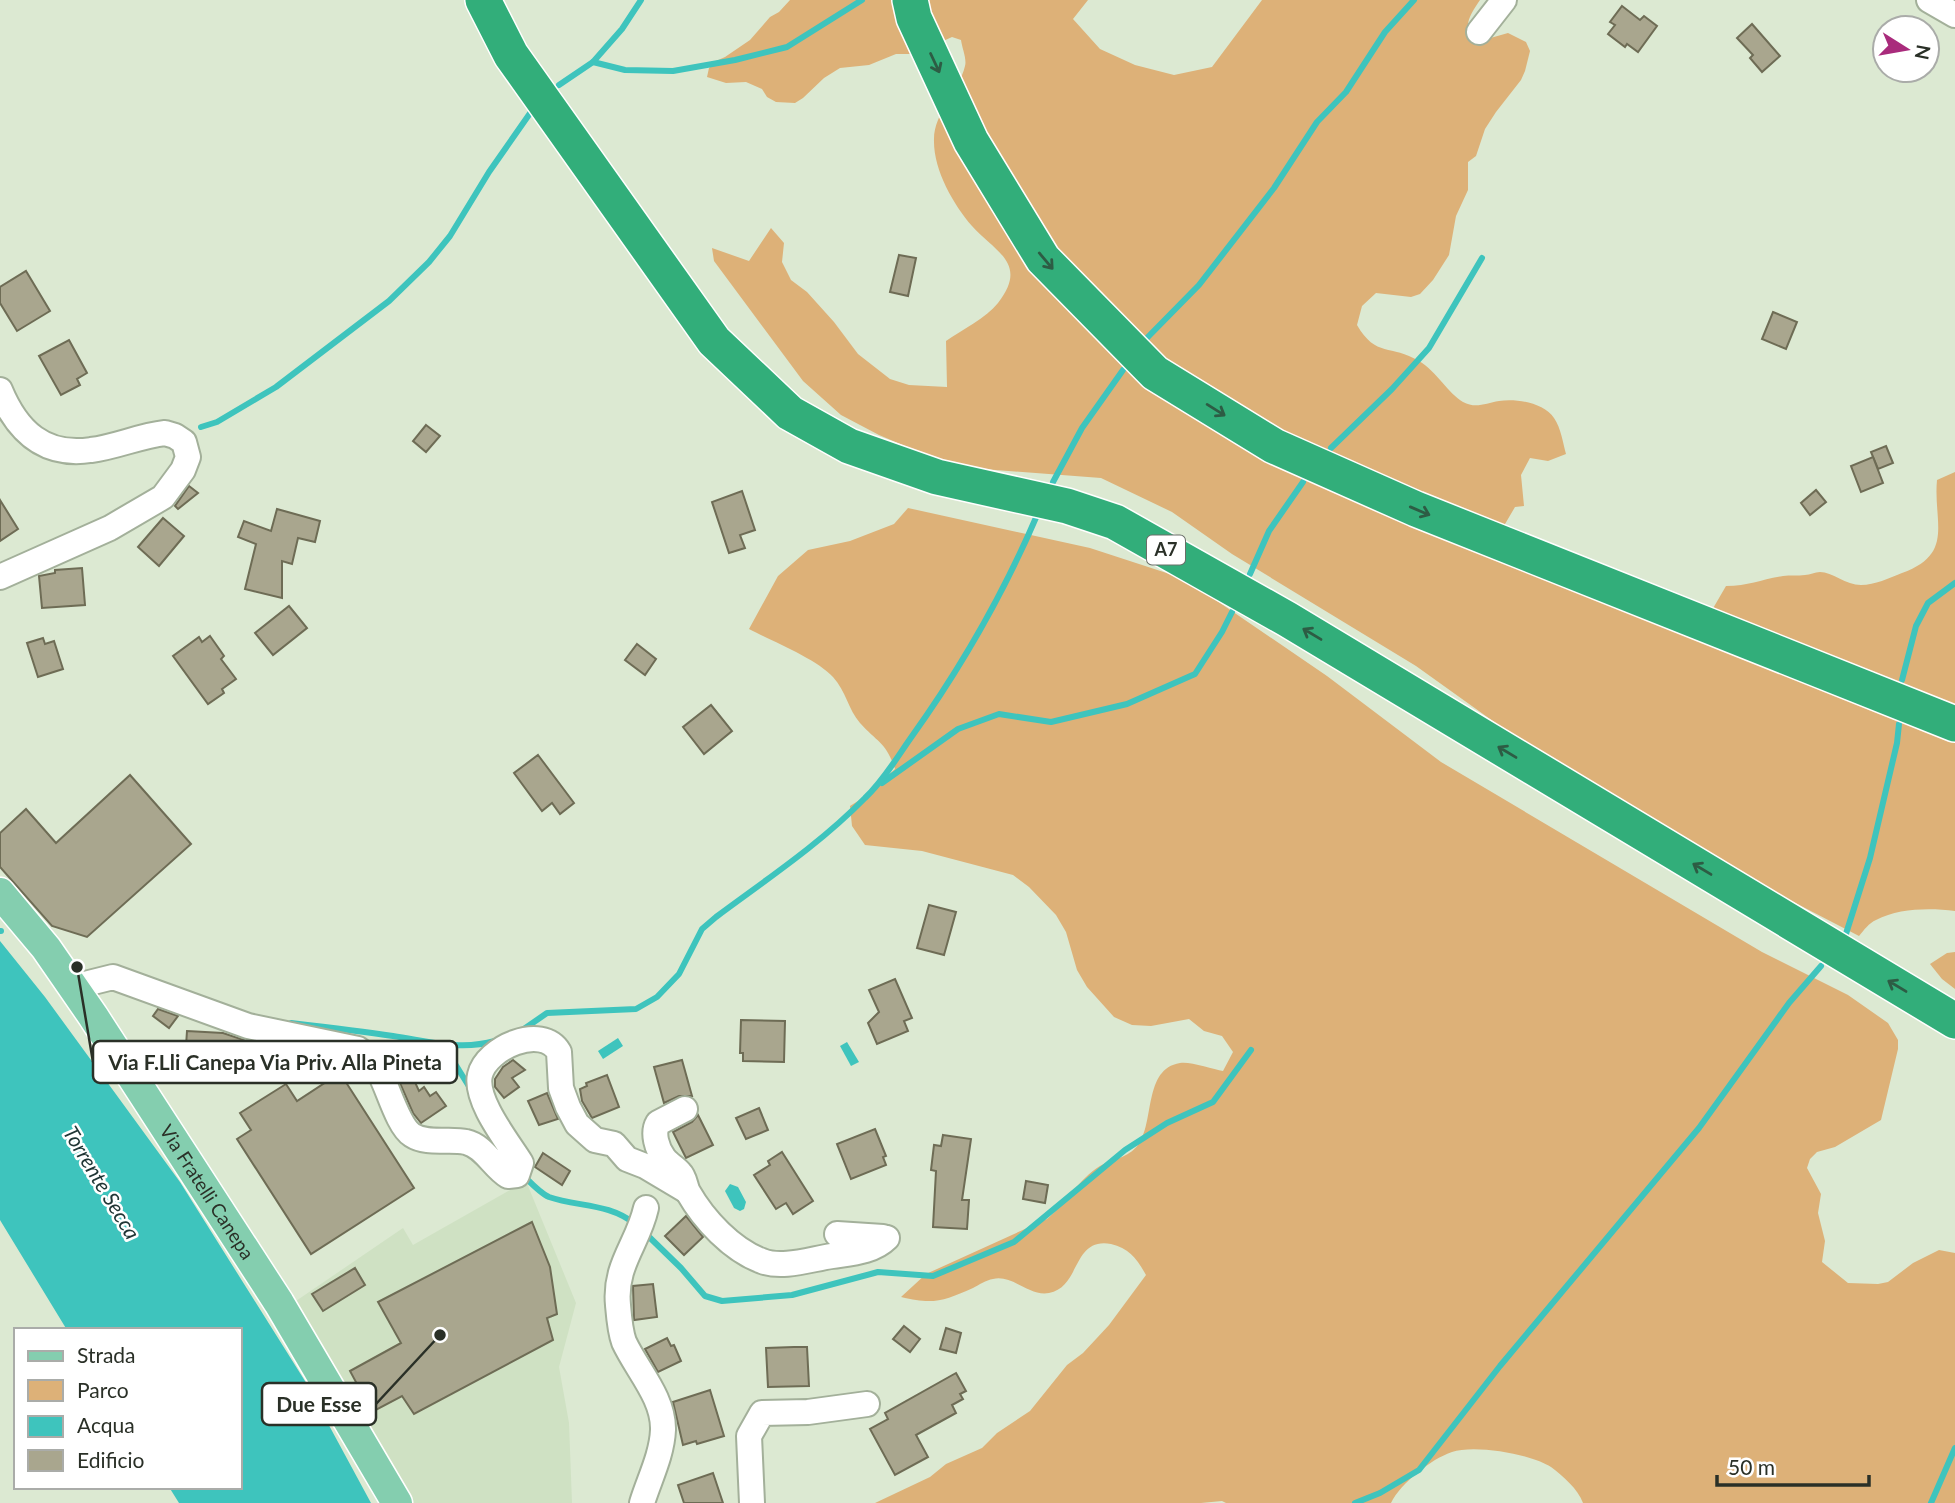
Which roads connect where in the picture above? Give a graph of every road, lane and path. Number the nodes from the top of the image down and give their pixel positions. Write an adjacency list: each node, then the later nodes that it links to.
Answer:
1 (483, 0): 12 (highway, A7, one-way to 1)
2 (910, 0): 9 (highway, one-way to 9)
3 (1504, 0): 6 (street)
4 (1929, 0): 5 (street)
5 (1955, 15)
6 (1479, 32)
7 (0, 390): 8 (street)
8 (0, 577)
9 (1955, 724)
10 (0, 893): 11 (main road, Via Fratelli Canepa)
11 (73, 987): 14 (street); 18 (main road, Via Fratelli Canepa)
12 (1955, 1021)
13 (685, 1109): 14 (street)
14 (687, 1191): 16 (street)
15 (646, 1208): 19 (street)
16 (837, 1234)
17 (867, 1404): 20 (street)
18 (397, 1503)
19 (642, 1503)
20 (752, 1503)

